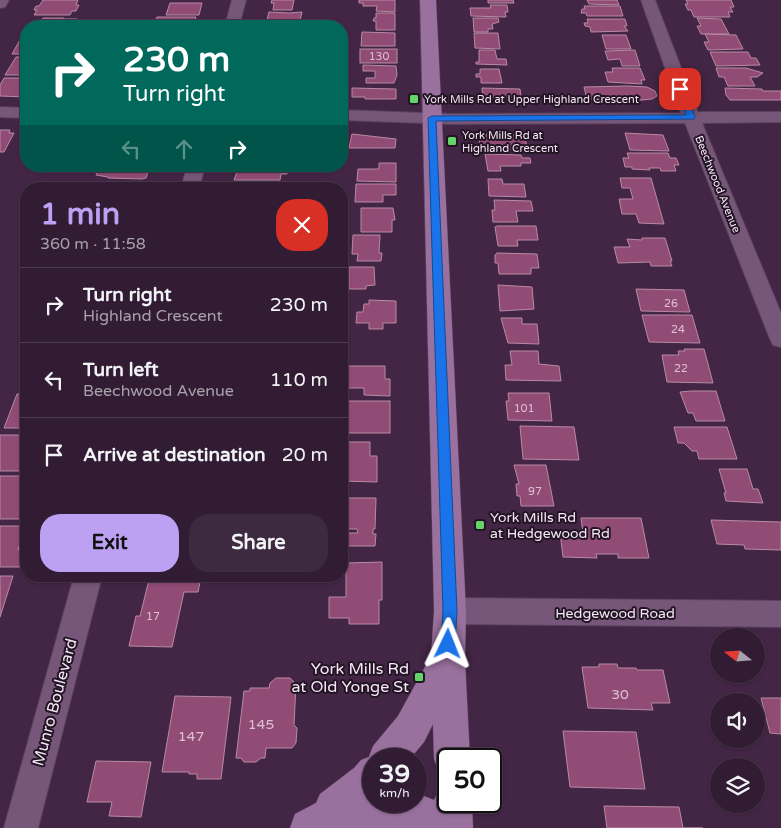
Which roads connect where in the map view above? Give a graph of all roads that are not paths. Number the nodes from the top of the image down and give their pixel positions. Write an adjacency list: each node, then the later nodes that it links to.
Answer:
1 (2, 0): 5 (street)
2 (239, 0): 6 (street)
3 (428, 0): 12 (main road)
4 (648, 0): 10 (street, Beechwood Avenue)
5 (0, 4)
6 (234, 20)
7 (0, 112): 8 (street)
8 (20, 113)
9 (348, 115): 12 (street)
10 (691, 117): 11 (street); 12 (street); 13 (street, Beechwood Avenue)
11 (781, 117)
12 (432, 118): 15 (main road)
13 (781, 339)
14 (86, 582): 22 (street, Munro Boulevard)
15 (450, 611): 16 (street, Hedgewood Road); 17 (main road)
16 (781, 614)
17 (448, 660): 18 (main road); 19 (main road)
18 (395, 748)
19 (452, 748)
20 (362, 785): 23 (main road)
21 (453, 813): 26 (main road)
22 (21, 828)
23 (308, 828): 26 (main road)
24 (359, 828): 25 (main road)
25 (396, 828)
26 (454, 828)

